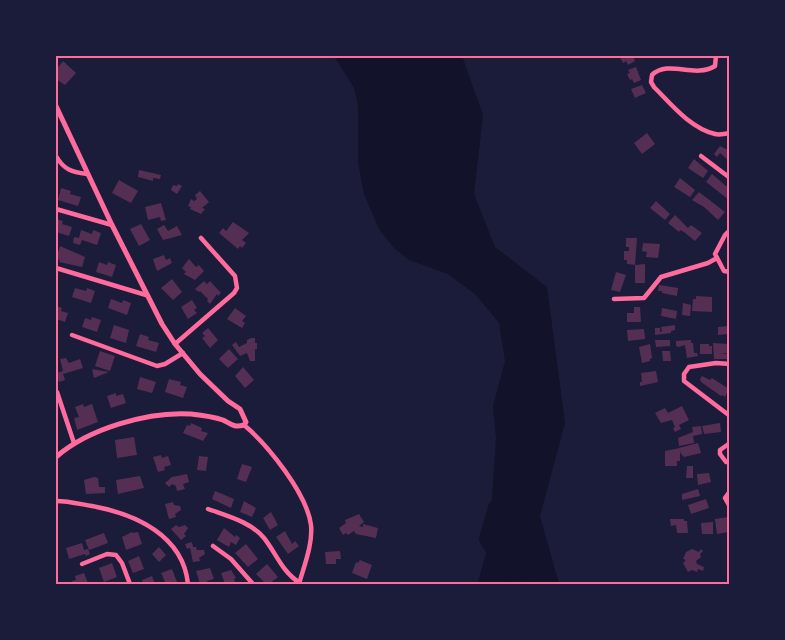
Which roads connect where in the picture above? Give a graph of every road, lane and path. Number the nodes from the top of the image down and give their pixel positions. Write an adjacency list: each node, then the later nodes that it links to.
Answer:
1 (716, 56): 3 (street)
2 (56, 106): 6 (street)
3 (729, 133)
4 (56, 156): 6 (street)
5 (702, 156): 7 (street)
6 (87, 174): 9 (street)
7 (729, 178)
8 (56, 208): 9 (street)
9 (112, 225): 15 (street)
10 (729, 230): 12 (street)
11 (201, 238): 18 (street)
12 (717, 258): 14 (street); 16 (street)
13 (56, 268): 15 (street)
14 (729, 272)
15 (146, 295): 18 (street)
16 (614, 299)
17 (72, 335): 19 (street)
18 (175, 344): 19 (street)
19 (183, 353): 23 (street)
20 (729, 364): 22 (street)
21 (57, 392): 25 (street)
22 (729, 416)
23 (244, 425): 25 (street); 34 (street)
24 (729, 443): 27 (street)
25 (74, 444): 26 (street)
26 (56, 457)
27 (729, 462)
28 (729, 491): 30 (street)
29 (56, 501): 36 (street)
30 (729, 507)
31 (208, 509): 34 (street)
32 (213, 546): 37 (street)
33 (82, 564): 35 (street)
34 (300, 584)
35 (130, 585)
36 (188, 585)
37 (253, 585)

